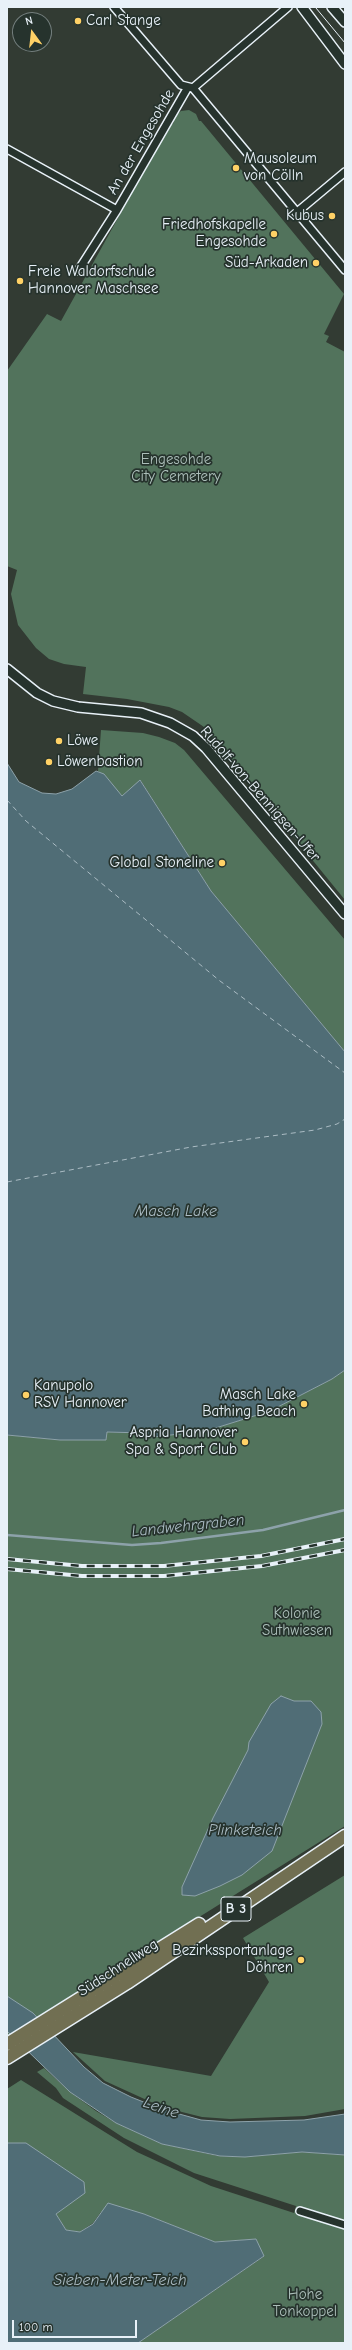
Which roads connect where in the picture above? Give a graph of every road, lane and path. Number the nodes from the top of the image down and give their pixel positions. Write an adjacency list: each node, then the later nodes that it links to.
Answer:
1 (114, 7): 7 (street)
2 (288, 7): 7 (street, An der Engesohde)
3 (302, 7): 6 (street)
4 (332, 7): 5 (street)
5 (345, 22)
6 (345, 64)
7 (190, 88): 10 (street, An der Engesohde); 11 (street)
8 (7, 149): 10 (street, An der Engesohde)
9 (345, 172): 11 (street)
10 (117, 210): 13 (street, An der Engesohde)
11 (296, 213): 12 (street)
12 (345, 270)
13 (78, 271)
14 (7, 669): 15 (street, Rudolf-von-Bennigsen-Ufer)
15 (345, 914)
16 (345, 1828): 18 (highway, Südschnellweg / B 3)
17 (345, 1836): 19 (highway, Südschnellweg / B 3)
18 (7, 2044)
19 (7, 2058)
20 (300, 2211): 21 (street)
21 (345, 2225)

